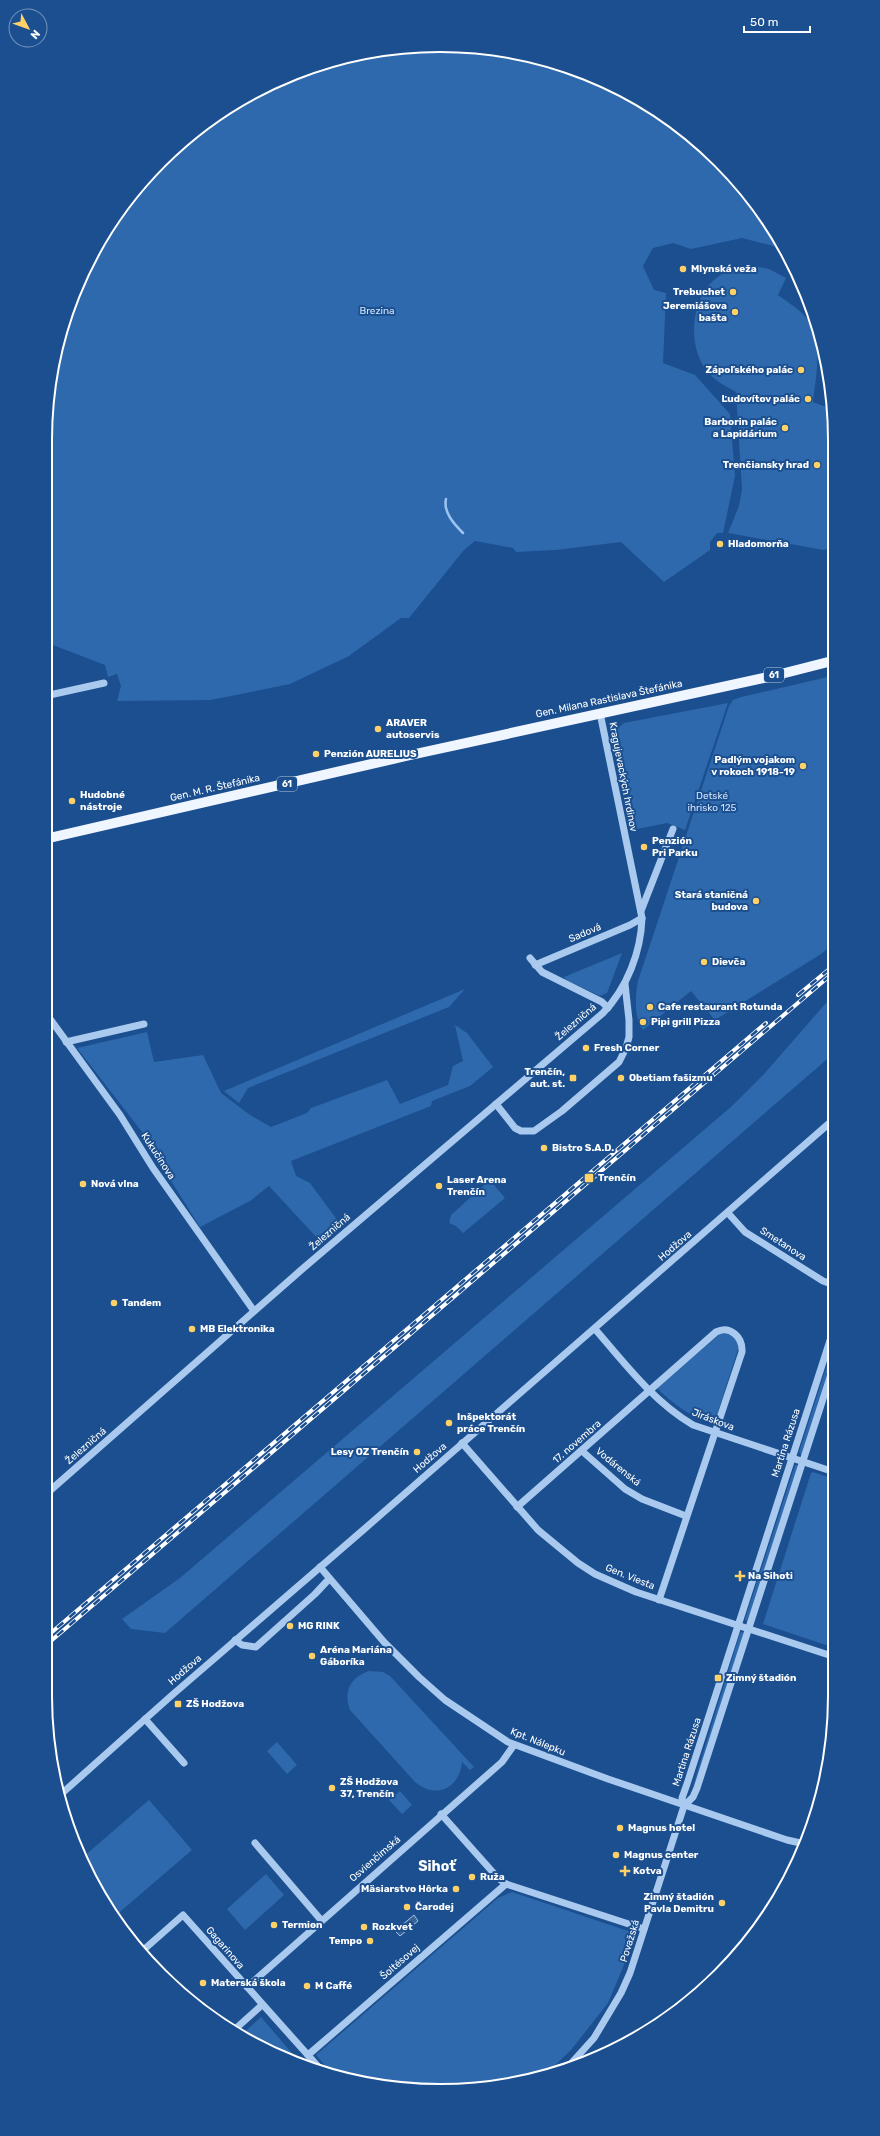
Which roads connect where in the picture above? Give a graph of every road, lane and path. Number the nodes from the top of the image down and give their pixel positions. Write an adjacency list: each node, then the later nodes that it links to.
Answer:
1 (828, 662): 4 (main road, Gen. Milana Rastislava Štefánika / 61)
2 (104, 683): 3 (street)
3 (52, 694)
4 (600, 713): 5 (main road, Gen. Milana Rastislava Štefánika / 61); 8 (street, Kragujevackých hrdinov)
5 (507, 733): 7 (main road, Gen. M. R. Štefánika / 61)
6 (673, 829): 8 (street)
7 (52, 837)
8 (641, 915): 10 (street, Sadová); 11 (street, Kragujevackých hrdinov)
9 (530, 958): 10 (street)
10 (535, 965): 12 (street)
11 (625, 984): 12 (street, Železničná); 16 (street)
12 (608, 1008): 16 (street, Železničná)
13 (52, 1022): 15 (street, Kukučínova)
14 (144, 1024): 15 (street)
15 (66, 1042): 20 (street, Kukučínova)
16 (496, 1104): 20 (street, Železničná)
17 (828, 1125): 18 (street, Hodžova)
18 (728, 1213): 19 (street, Smetanova); 21 (street, Hodžova)
19 (828, 1283)
20 (254, 1311): 31 (street, Železničná)
21 (595, 1329): 24 (street, Jiráskova); 26 (street, Hodžova)
22 (828, 1347): 28 (street, Martina Rázusa)
23 (828, 1383): 29 (street, Martina Rázusa)
24 (649, 1392): 25 (street, Jiráskova); 25 (street, 17. novembra); 27 (street, 17. novembra)
25 (714, 1432): 28 (street, Jiráskova); 33 (street)
26 (462, 1443): 32 (street, Gen. Viesta); 34 (street, Hodžova)
27 (582, 1451): 32 (street, 17. novembra); 33 (street, Vodárenská)
28 (792, 1458): 29 (street, Jiráskova); 37 (street, Martina Rázusa)
29 (803, 1462): 30 (street, Jiráskova); 38 (street, Martina Rázusa)
30 (828, 1470)
31 (52, 1489)
32 (517, 1507): 36 (street, Gen. Viesta)
33 (686, 1516): 36 (street)
34 (320, 1568): 35 (street, Kpt. Nálepku); 39 (street, Hodžova)
35 (329, 1579): 39 (street); 42 (street, Kpt. Nálepku)
36 (659, 1600): 37 (street, Gen. Viesta)
37 (737, 1626): 38 (street, Gen. Viesta); 45 (street, Martina Rázusa)
38 (749, 1630): 40 (street, Gen. Viesta); 45 (street, Martina Rázusa)
39 (235, 1640): 41 (street, Hodžova)
40 (828, 1655)
41 (144, 1719): 43 (street); 44 (street, Hodžova)
42 (514, 1745): 45 (street, Kpt. Nálepku); 46 (street, Osvienčimská)
43 (184, 1763)
44 (64, 1792)
45 (684, 1806): 48 (street, Kpt. Nálepku); 51 (street, Považská)
46 (441, 1814): 49 (street); 50 (street, Osvienčimská)
47 (255, 1843): 50 (street)
48 (799, 1843)
49 (506, 1884): 51 (street); 56 (street, Šoltésovej)
50 (321, 1920): 53 (street, Osvienčimská)
51 (644, 1929): 57 (street, Považská)
52 (145, 1948): 53 (street, Gagarinova)
53 (247, 1987): 54 (street, Gagarinova)
54 (262, 2005): 55 (street); 56 (street, Gagarinova)
55 (237, 2027)
56 (308, 2055): 58 (street, Gagarinova)
57 (575, 2059)
58 (315, 2063)

